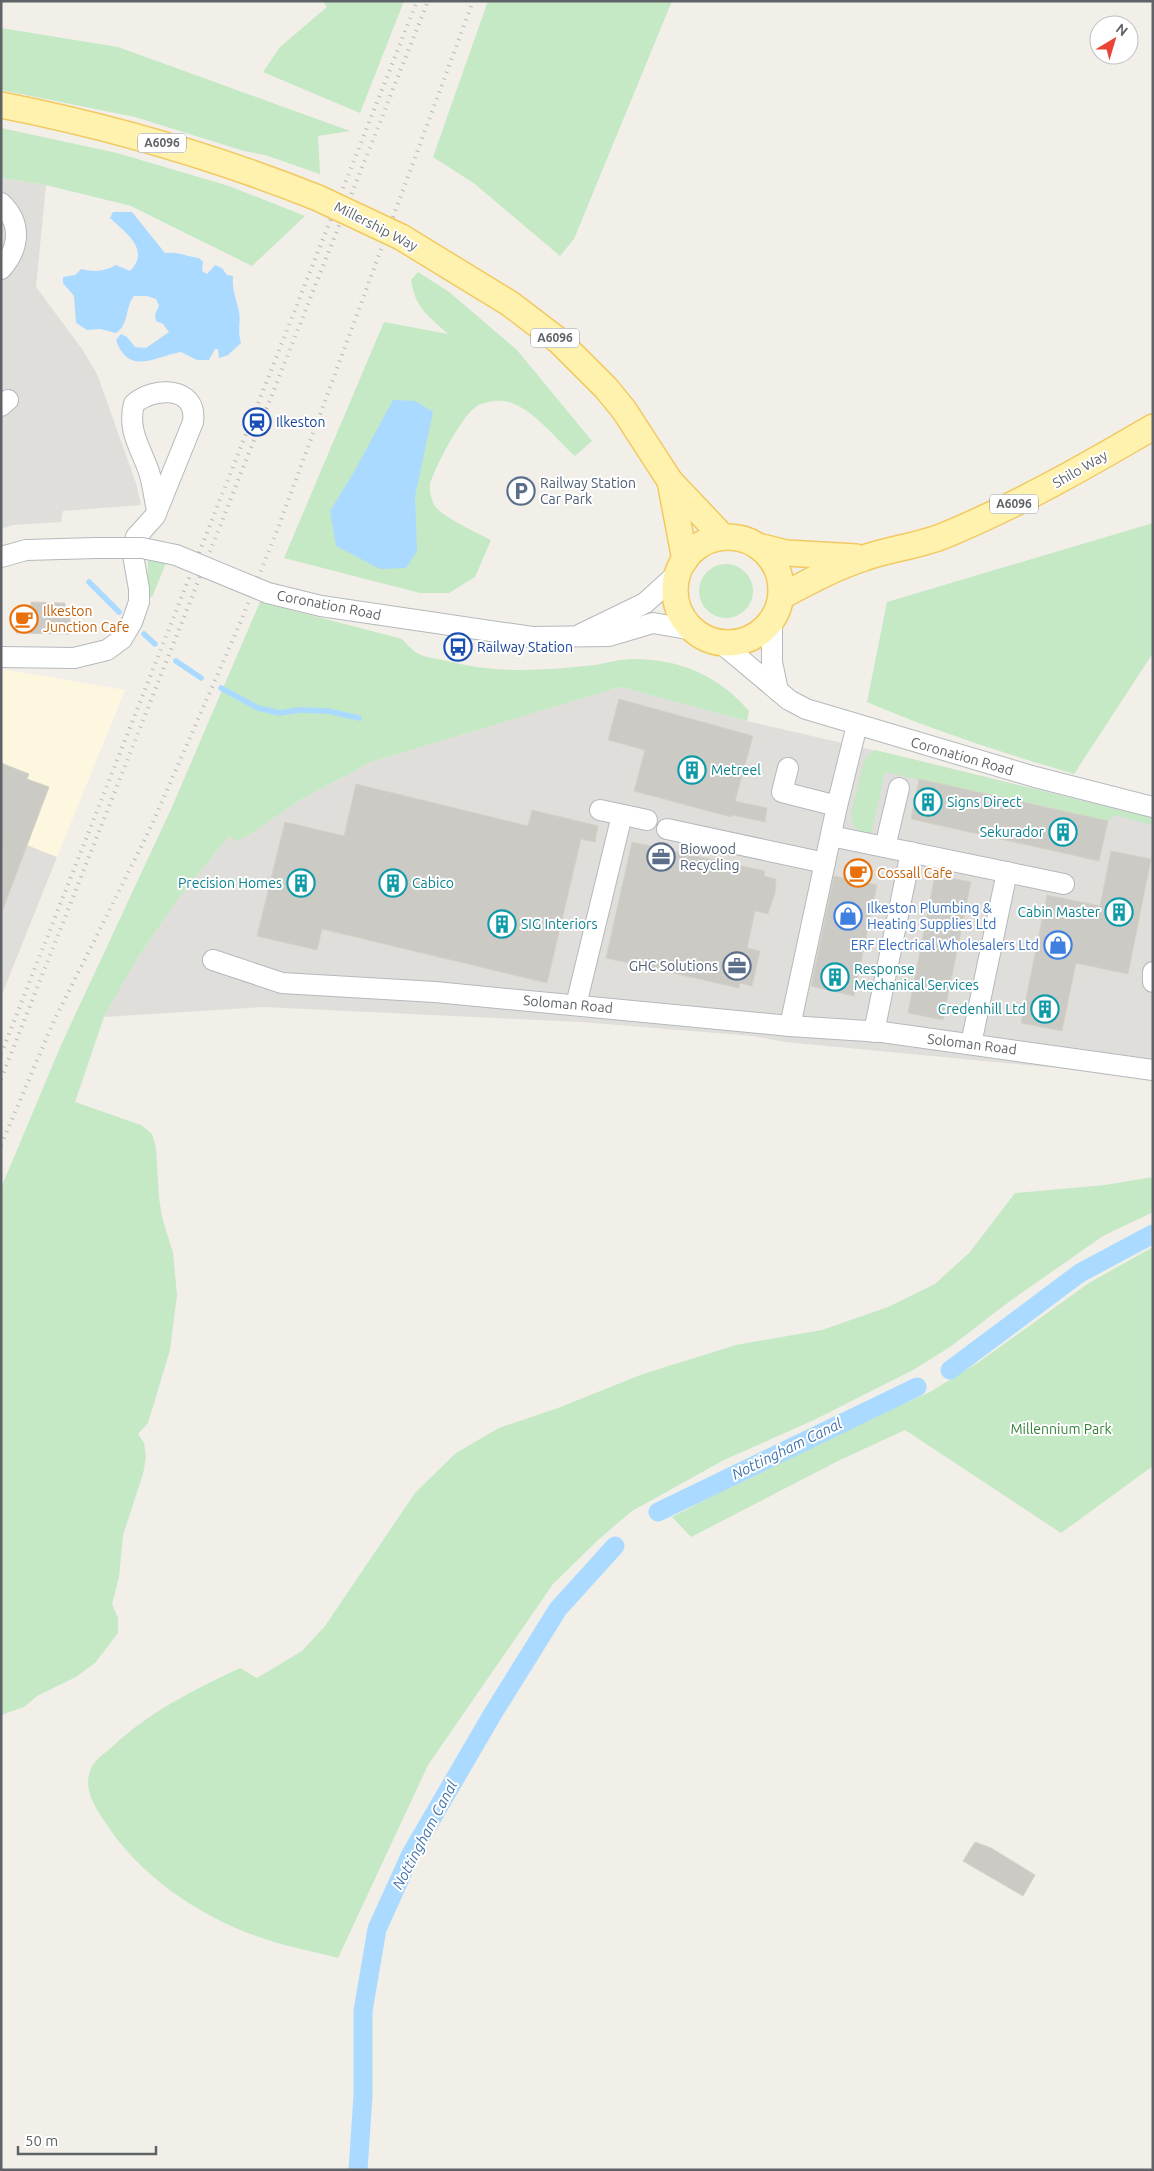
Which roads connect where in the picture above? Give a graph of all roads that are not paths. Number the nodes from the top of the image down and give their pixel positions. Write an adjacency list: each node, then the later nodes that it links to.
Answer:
1 (1, 105): 5 (main road, Millership Way / A6096, bridge)
2 (1, 203): 3 (street)
3 (1, 269)
4 (1153, 427): 10 (main road, Shilo Way / A6096)
5 (670, 481): 7 (main road, Millership Way / A6096); 11 (main road, Millership Way / A6096)
6 (157, 510): 6 (street); 17 (street)
7 (723, 537): 8 (main road); 11 (main road)
8 (762, 547): 10 (main road, Shilo Way / A6096); 12 (main road)
9 (1, 556): 15 (street, Coronation Road, bridge)
10 (865, 557): 12 (main road, Shilo Way / A6096)
11 (682, 566): 14 (main road); 15 (street, Coronation Road)
12 (782, 596): 13 (main road)
13 (772, 621): 16 (main road); 18 (street)
14 (692, 630): 15 (street, Coronation Road); 16 (main road)
15 (575, 637)
16 (721, 643): 18 (street, Coronation Road)
17 (1, 657)
18 (778, 691): 19 (street, Coronation Road)
19 (857, 725): 22 (street); 23 (street, Coronation Road)
20 (788, 768): 22 (street)
21 (899, 788): 29 (street)
22 (837, 806): 28 (street)
23 (1153, 807)
24 (600, 810): 25 (street)
25 (622, 815): 26 (street); 37 (street)
26 (647, 820)
27 (667, 829): 31 (street)
28 (831, 836): 29 (street); 31 (street)
29 (885, 847): 30 (street)
30 (911, 852): 32 (street); 39 (street)
31 (825, 863): 38 (street)
32 (1007, 872): 33 (street); 40 (street)
33 (1064, 884)
34 (213, 960): 37 (street, Soloman Road)
35 (1153, 972): 36 (street)
36 (1153, 982)
37 (576, 1005): 38 (street, Soloman Road)
38 (790, 1026): 39 (street, Soloman Road)
39 (874, 1032): 40 (street, Soloman Road)
40 (971, 1044): 41 (street, Soloman Road)
41 (1153, 1070)

